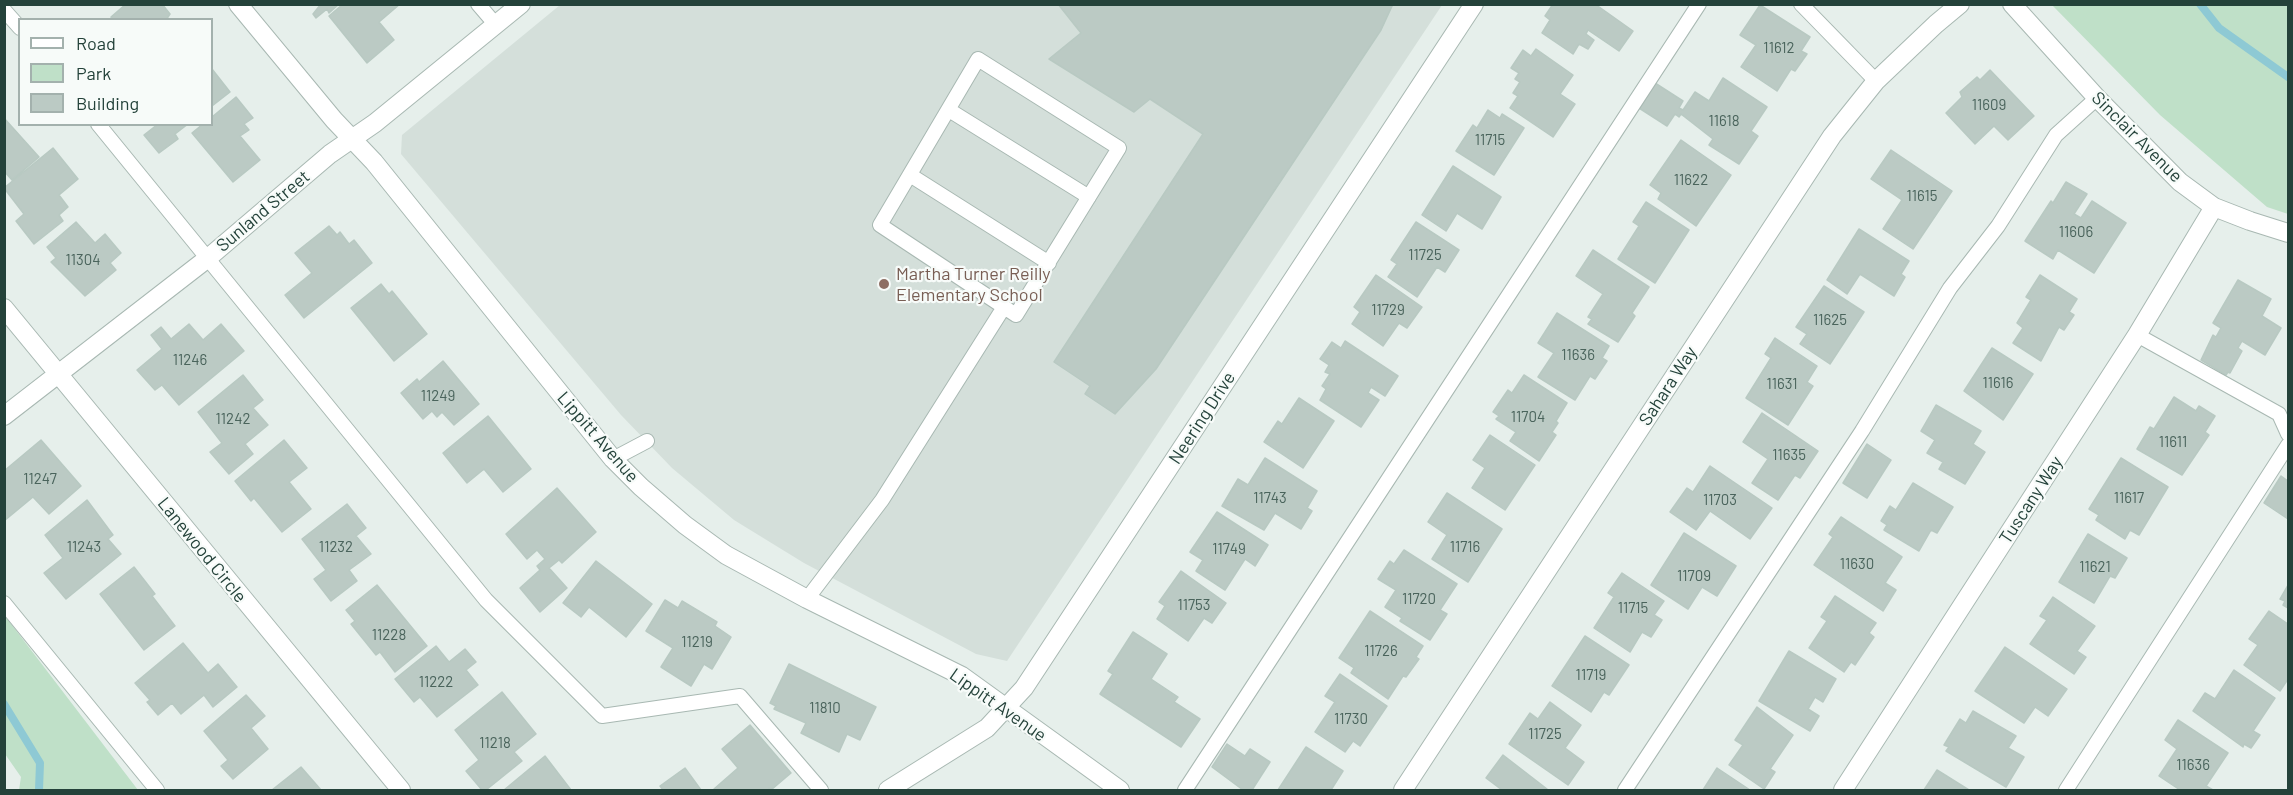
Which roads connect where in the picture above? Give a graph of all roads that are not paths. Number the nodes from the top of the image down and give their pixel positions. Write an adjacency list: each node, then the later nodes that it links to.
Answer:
1 (238, 4): 16 (street, Lippitt Avenue)
2 (478, 4): 10 (lane)
3 (521, 4): 10 (street, Sunland Street)
4 (1474, 4): 34 (street, Neering Drive)
5 (1699, 4): 40 (lane)
6 (1801, 4): 12 (lane)
7 (1960, 4): 12 (street, Sahara Way)
8 (2012, 4): 13 (street, Sinclair Avenue)
9 (4, 10): 11 (lane)
10 (496, 25): 16 (street, Sunland Street)
11 (18, 26)
12 (1876, 81): 41 (street, Sahara Way)
13 (2097, 98): 19 (street, Sinclair Avenue); 42 (lane)
14 (948, 110): 17 (lane); 18 (lane); 18 (lane)
15 (100, 126): 21 (lane)
16 (352, 139): 21 (street, Sunland Street); 31 (street, Lippitt Avenue)
17 (910, 175): 22 (lane); 23 (lane)
18 (1089, 197): 22 (lane)
19 (2214, 207): 20 (street, Sinclair Avenue); 25 (street, Tuscany Way)
20 (2289, 233)
21 (208, 258): 26 (street, Sunland Street); 37 (lane)
22 (1049, 263): 23 (lane)
23 (1004, 307): 32 (lane)
24 (4, 308): 26 (street, Lanewood Circle)
25 (2137, 335): 28 (lane); 43 (street, Tuscany Way)
26 (57, 373): 27 (street, Sunland Street); 36 (street, Lanewood Circle)
27 (4, 416)
28 (2289, 434)
29 (647, 441): 31 (lane)
30 (2289, 445): 44 (lane)
31 (613, 459): 32 (street, Lippitt Avenue)
32 (807, 599): 34 (street, Lippitt Avenue)
33 (4, 603): 35 (lane)
34 (1007, 708): 38 (street, Neering Drive); 39 (street, Lippitt Avenue)
35 (157, 790)
36 (401, 790)
37 (821, 790)
38 (888, 790)
39 (1120, 790)
40 (1185, 790)
41 (1403, 790)
42 (1625, 790)
43 (1843, 790)
44 (2066, 790)

